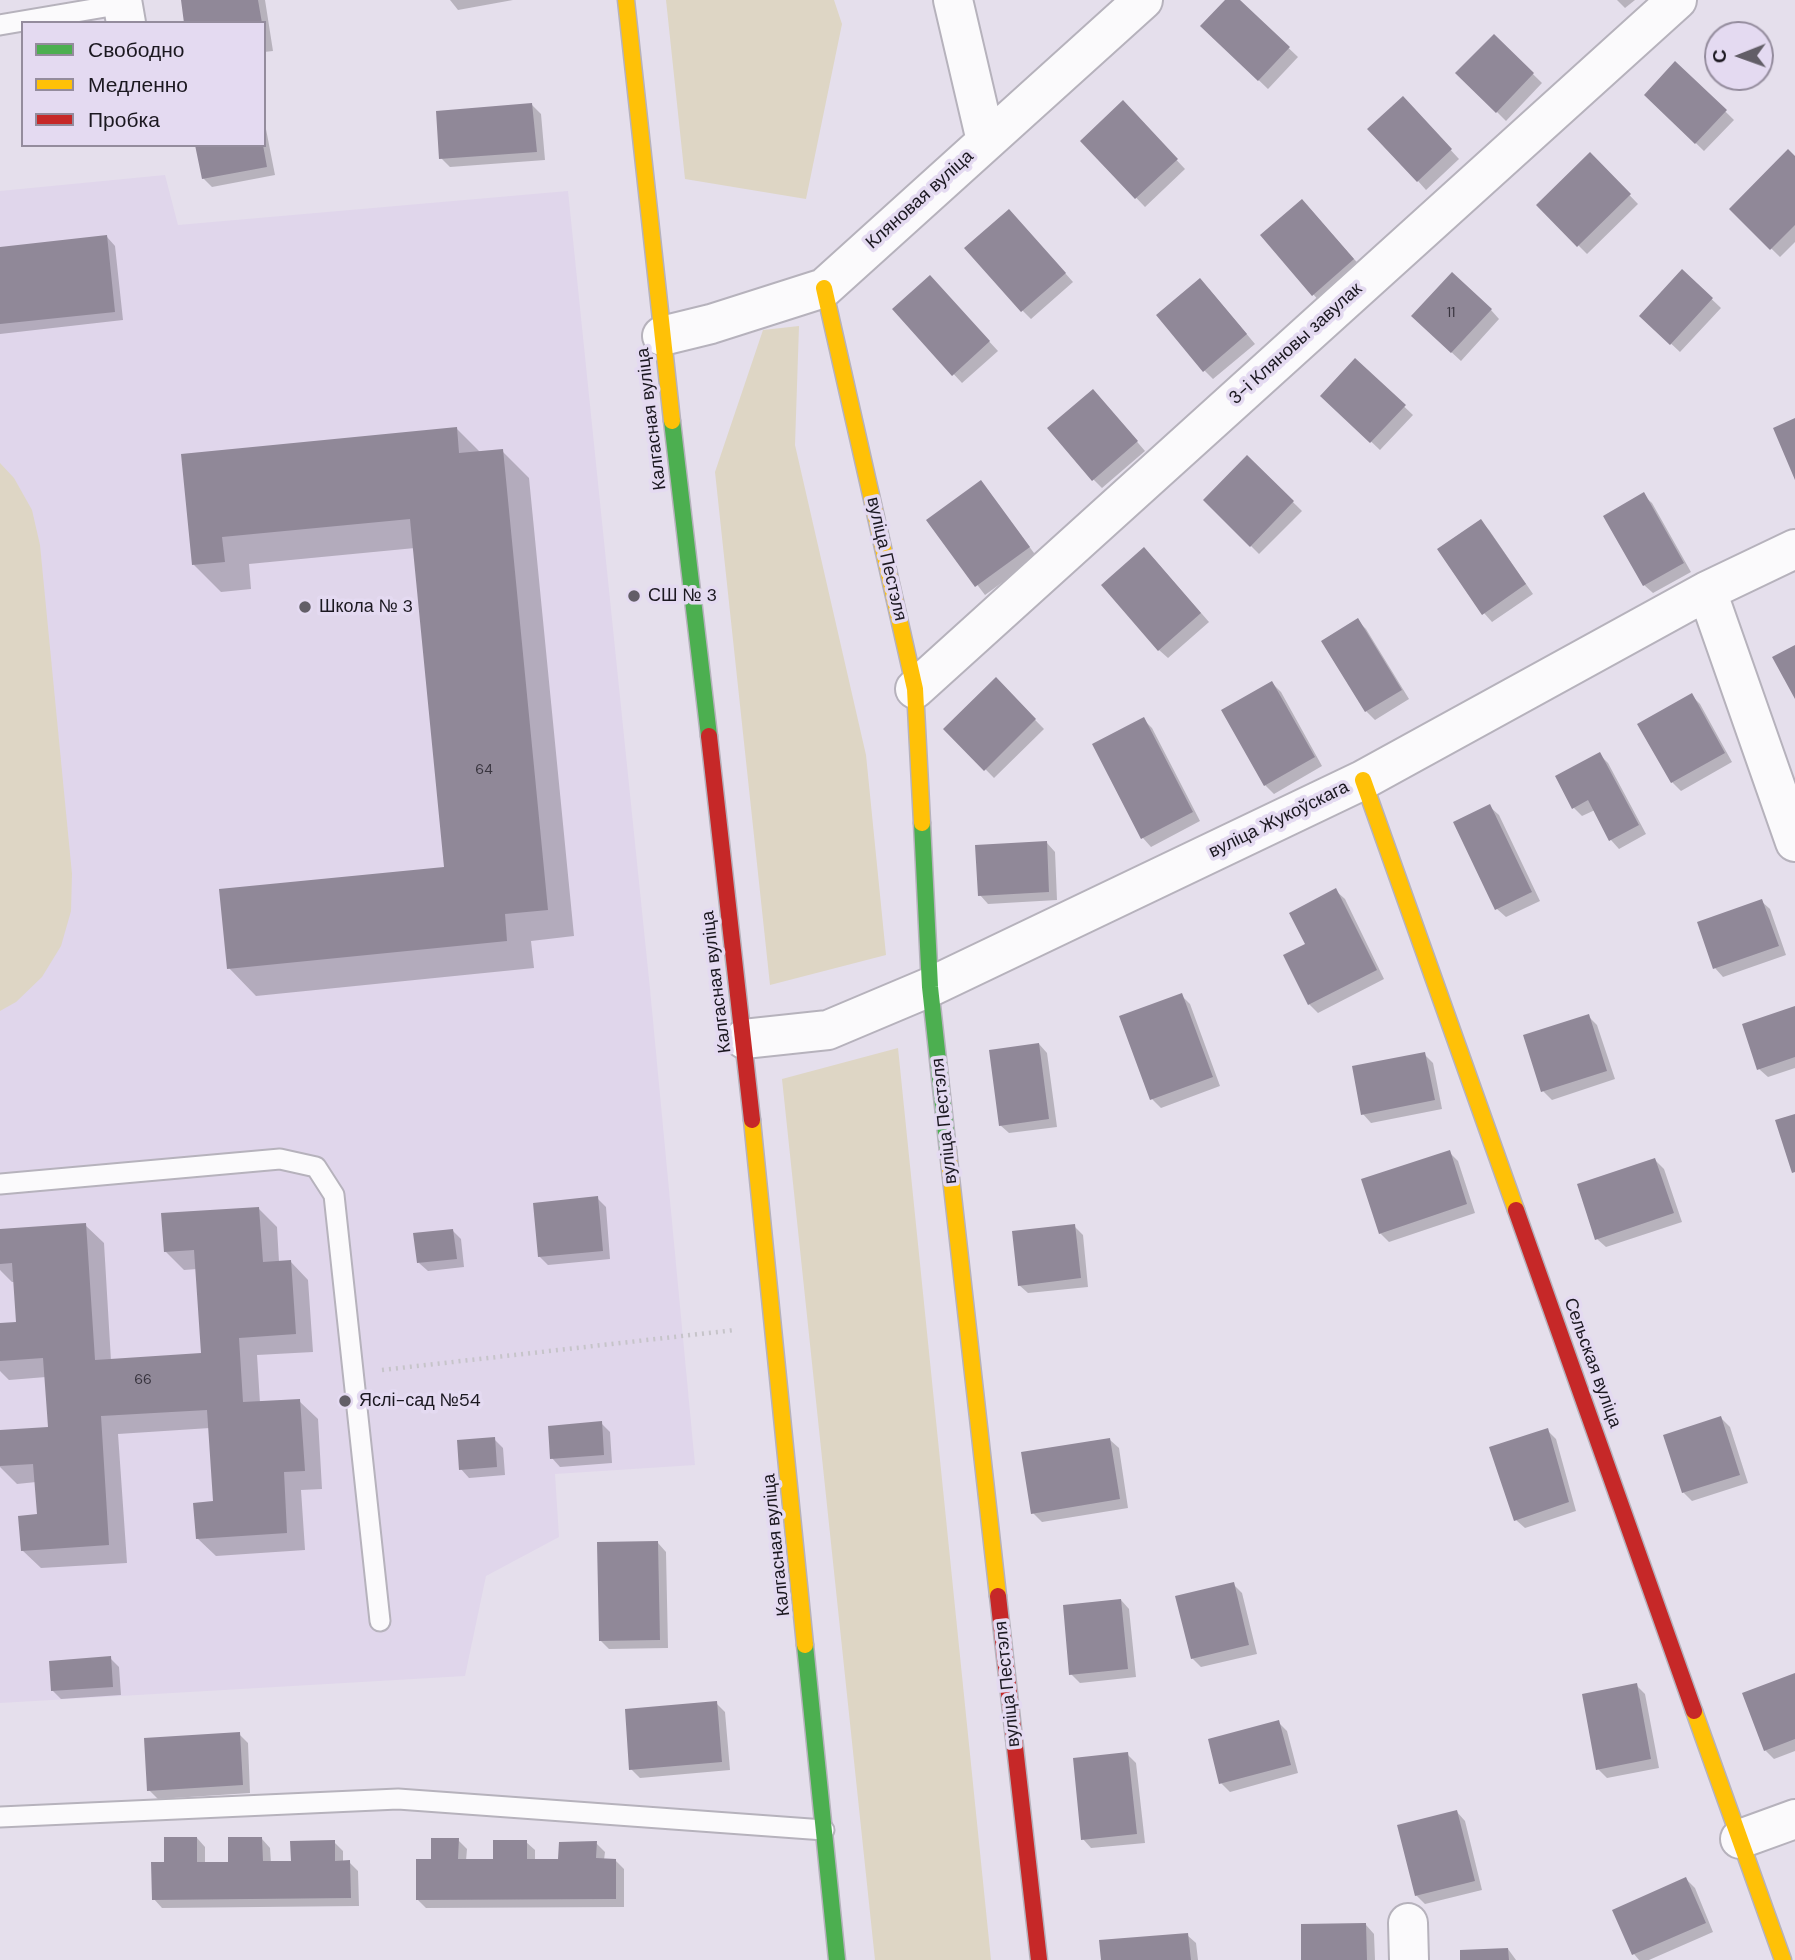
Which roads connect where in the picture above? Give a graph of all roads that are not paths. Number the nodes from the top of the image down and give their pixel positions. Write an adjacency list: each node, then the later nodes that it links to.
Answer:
1 (626, 0): 11 (street, Калгасная вуліца)
2 (953, 0): 9 (street)
3 (1143, 0): 9 (street, Кляновая вуліца)
4 (1677, 0): 14 (street, 3-і Кляновы завулак)
5 (124, 9): 6 (lane)
6 (31, 21)
7 (21, 22): 8 (lane)
8 (0, 25)
9 (986, 141): 10 (street, Кляновая вуліца)
10 (824, 288): 11 (street, Кляновая вуліца); 14 (street, вуліца Пестэля)
11 (662, 336): 18 (street, Калгасная вуліца)
12 (1795, 548): 13 (street, вуліца Жукоўскага)
13 (1707, 592): 15 (street, вуліца Жукоўскага); 16 (street)
14 (915, 689): 17 (street, вуліца Пестэля)
15 (1363, 780): 17 (street, вуліца Жукоўскага); 24 (street, Сельская вуліца)
16 (1795, 842)
17 (930, 987): 18 (street, вуліца Жукоўскага); 26 (street, вуліца Пестэля)
18 (744, 1039): 23 (street, Калгасная вуліца)
19 (0, 1184): 20 (lane)
20 (380, 1620)
21 (0, 1816): 23 (lane)
22 (1795, 1819): 24 (street)
23 (824, 1830): 25 (street, Калгасная вуліца)
24 (1740, 1839): 27 (street, Сельская вуліца)
25 (837, 1960)
26 (1040, 1960)
27 (1783, 1960)

